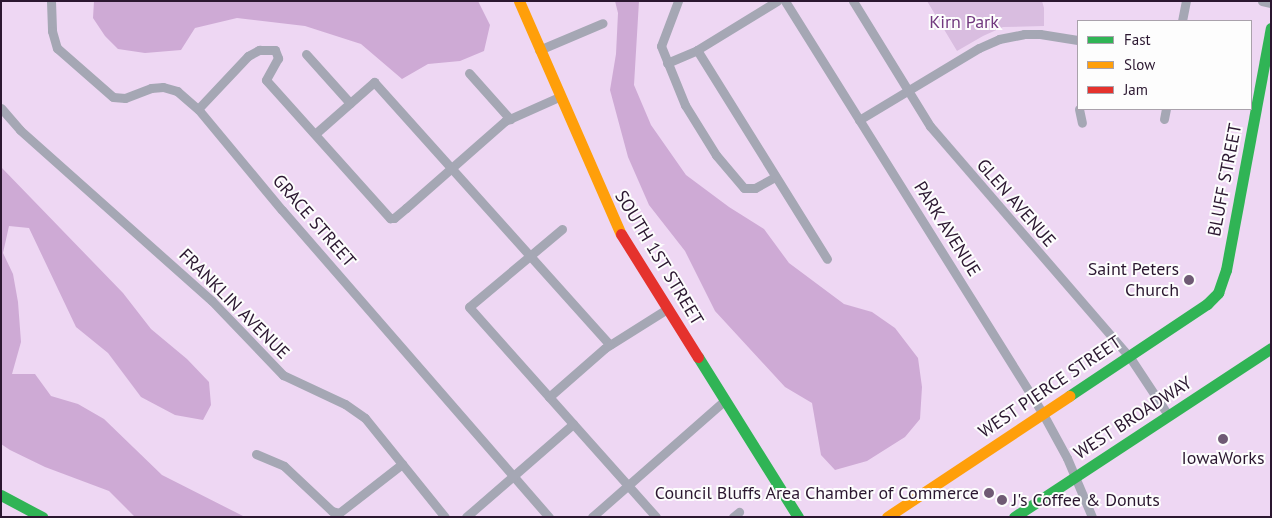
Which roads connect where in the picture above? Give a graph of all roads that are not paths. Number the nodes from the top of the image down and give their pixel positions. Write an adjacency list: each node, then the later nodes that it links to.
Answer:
1 (51, 1): 23 (street, GRACE STREET)
2 (519, 1): 14 (main road, SOUTH 1ST STREET)
3 (678, 1): 17 (street)
4 (777, 1): 15 (street)
5 (785, 1): 27 (street, PARK AVENUE)
6 (853, 1): 19 (street, GLEN AVENUE)
7 (1186, 1): 10 (street)
8 (1262, 1): 9 (street)
9 (1271, 3)
10 (1182, 20)
11 (603, 23): 14 (street)
12 (1271, 28): 36 (main road, BLUFF STREET)
13 (1077, 40): 19 (street)
14 (540, 50): 20 (main road, SOUTH 1ST STREET)
15 (697, 50): 17 (street); 32 (street)
16 (306, 54): 21 (street)
17 (666, 63): 32 (street)
18 (469, 73): 26 (street)
19 (908, 90): 27 (street); 40 (street, GLEN AVENUE)
20 (559, 96): 26 (street); 37 (main road, SOUTH 1ST STREET)
21 (350, 103): 30 (street); 31 (street)
22 (1, 108): 47 (street, FRANKLIN AVENUE)
23 (198, 109): 30 (street); 48 (street, GRACE STREET)
24 (1079, 110): 29 (street)
25 (1166, 110): 28 (street)
26 (510, 118): 31 (street)
27 (859, 120): 43 (street, PARK AVENUE)
28 (1164, 120)
29 (1082, 123)
30 (315, 134): 31 (street)
31 (451, 168): 34 (street)
32 (775, 177): 35 (street)
33 (562, 228): 34 (street)
34 (530, 256): 38 (street); 41 (street)
35 (827, 259)
36 (1224, 279): 40 (main road, WEST PIERCE STREET)
37 (667, 309): 38 (street); 42 (main road, SOUTH 1ST STREET)
38 (610, 345): 41 (street)
39 (1271, 348): 44 (main road, WEST BROADWAY)
40 (1128, 357): 43 (main road, WEST PIERCE STREET); 44 (street, GLEN AVENUE)
41 (549, 396): 45 (street)
42 (725, 400): 50 (street); 58 (main road, SOUTH 1ST STREET)
43 (1043, 414): 49 (street, PARK AVENUE); 59 (main road, WEST PIERCE STREET)
44 (1168, 415): 49 (main road, WEST BROADWAY)
45 (573, 424): 48 (street); 50 (street)
46 (256, 454): 47 (street)
47 (402, 464): 53 (street, FRANKLIN AVENUE)
48 (513, 477): 54 (street); 55 (street, GRACE STREET)
49 (1074, 477): 60 (main road, WEST BROADWAY); 61 (street, PARK AVENUE)
50 (628, 485): 56 (street); 57 (street)
51 (1, 495): 52 (main road)
52 (42, 517)
53 (445, 517)
54 (466, 517)
55 (549, 517)
56 (592, 517)
57 (656, 517)
58 (798, 517)
59 (887, 517)
60 (1014, 517)
61 (1092, 517)

